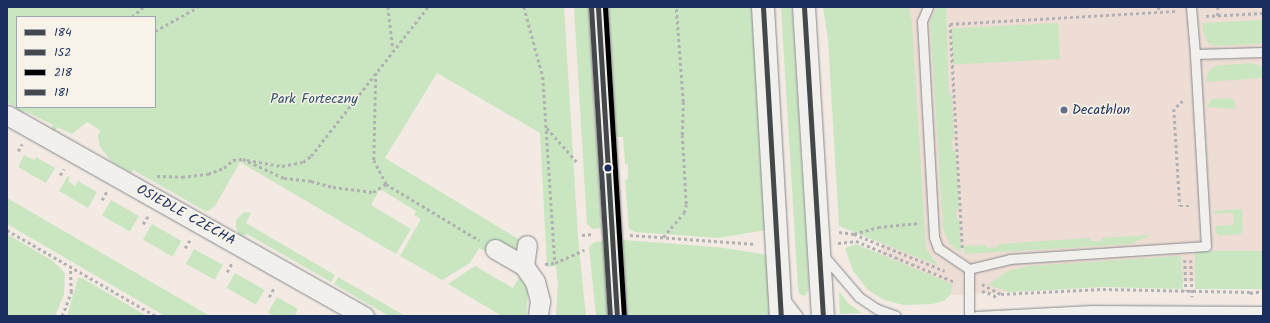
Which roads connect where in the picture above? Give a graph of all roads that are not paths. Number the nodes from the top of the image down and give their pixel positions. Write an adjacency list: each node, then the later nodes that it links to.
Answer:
1 (598, 7): 18 (street)
2 (763, 7): 14 (street)
3 (804, 7): 11 (street)
4 (928, 7): 13 (lane)
5 (1191, 7): 7 (lane)
6 (1263, 52): 7 (lane)
7 (1195, 54): 13 (lane)
8 (7, 115): 16 (street, OSIEDLE CZECHA)
9 (527, 245): 12 (street)
10 (495, 249): 12 (street)
11 (819, 251): 21 (street); 22 (lane)
12 (524, 266): 17 (street)
13 (966, 268): 23 (lane)
14 (779, 292): 19 (street); 20 (lane)
15 (1263, 311): 24 (lane)
16 (364, 316)
17 (538, 316)
18 (617, 316)
19 (781, 316)
20 (798, 316)
21 (823, 316)
22 (896, 316)
23 (969, 316)
24 (976, 316)

